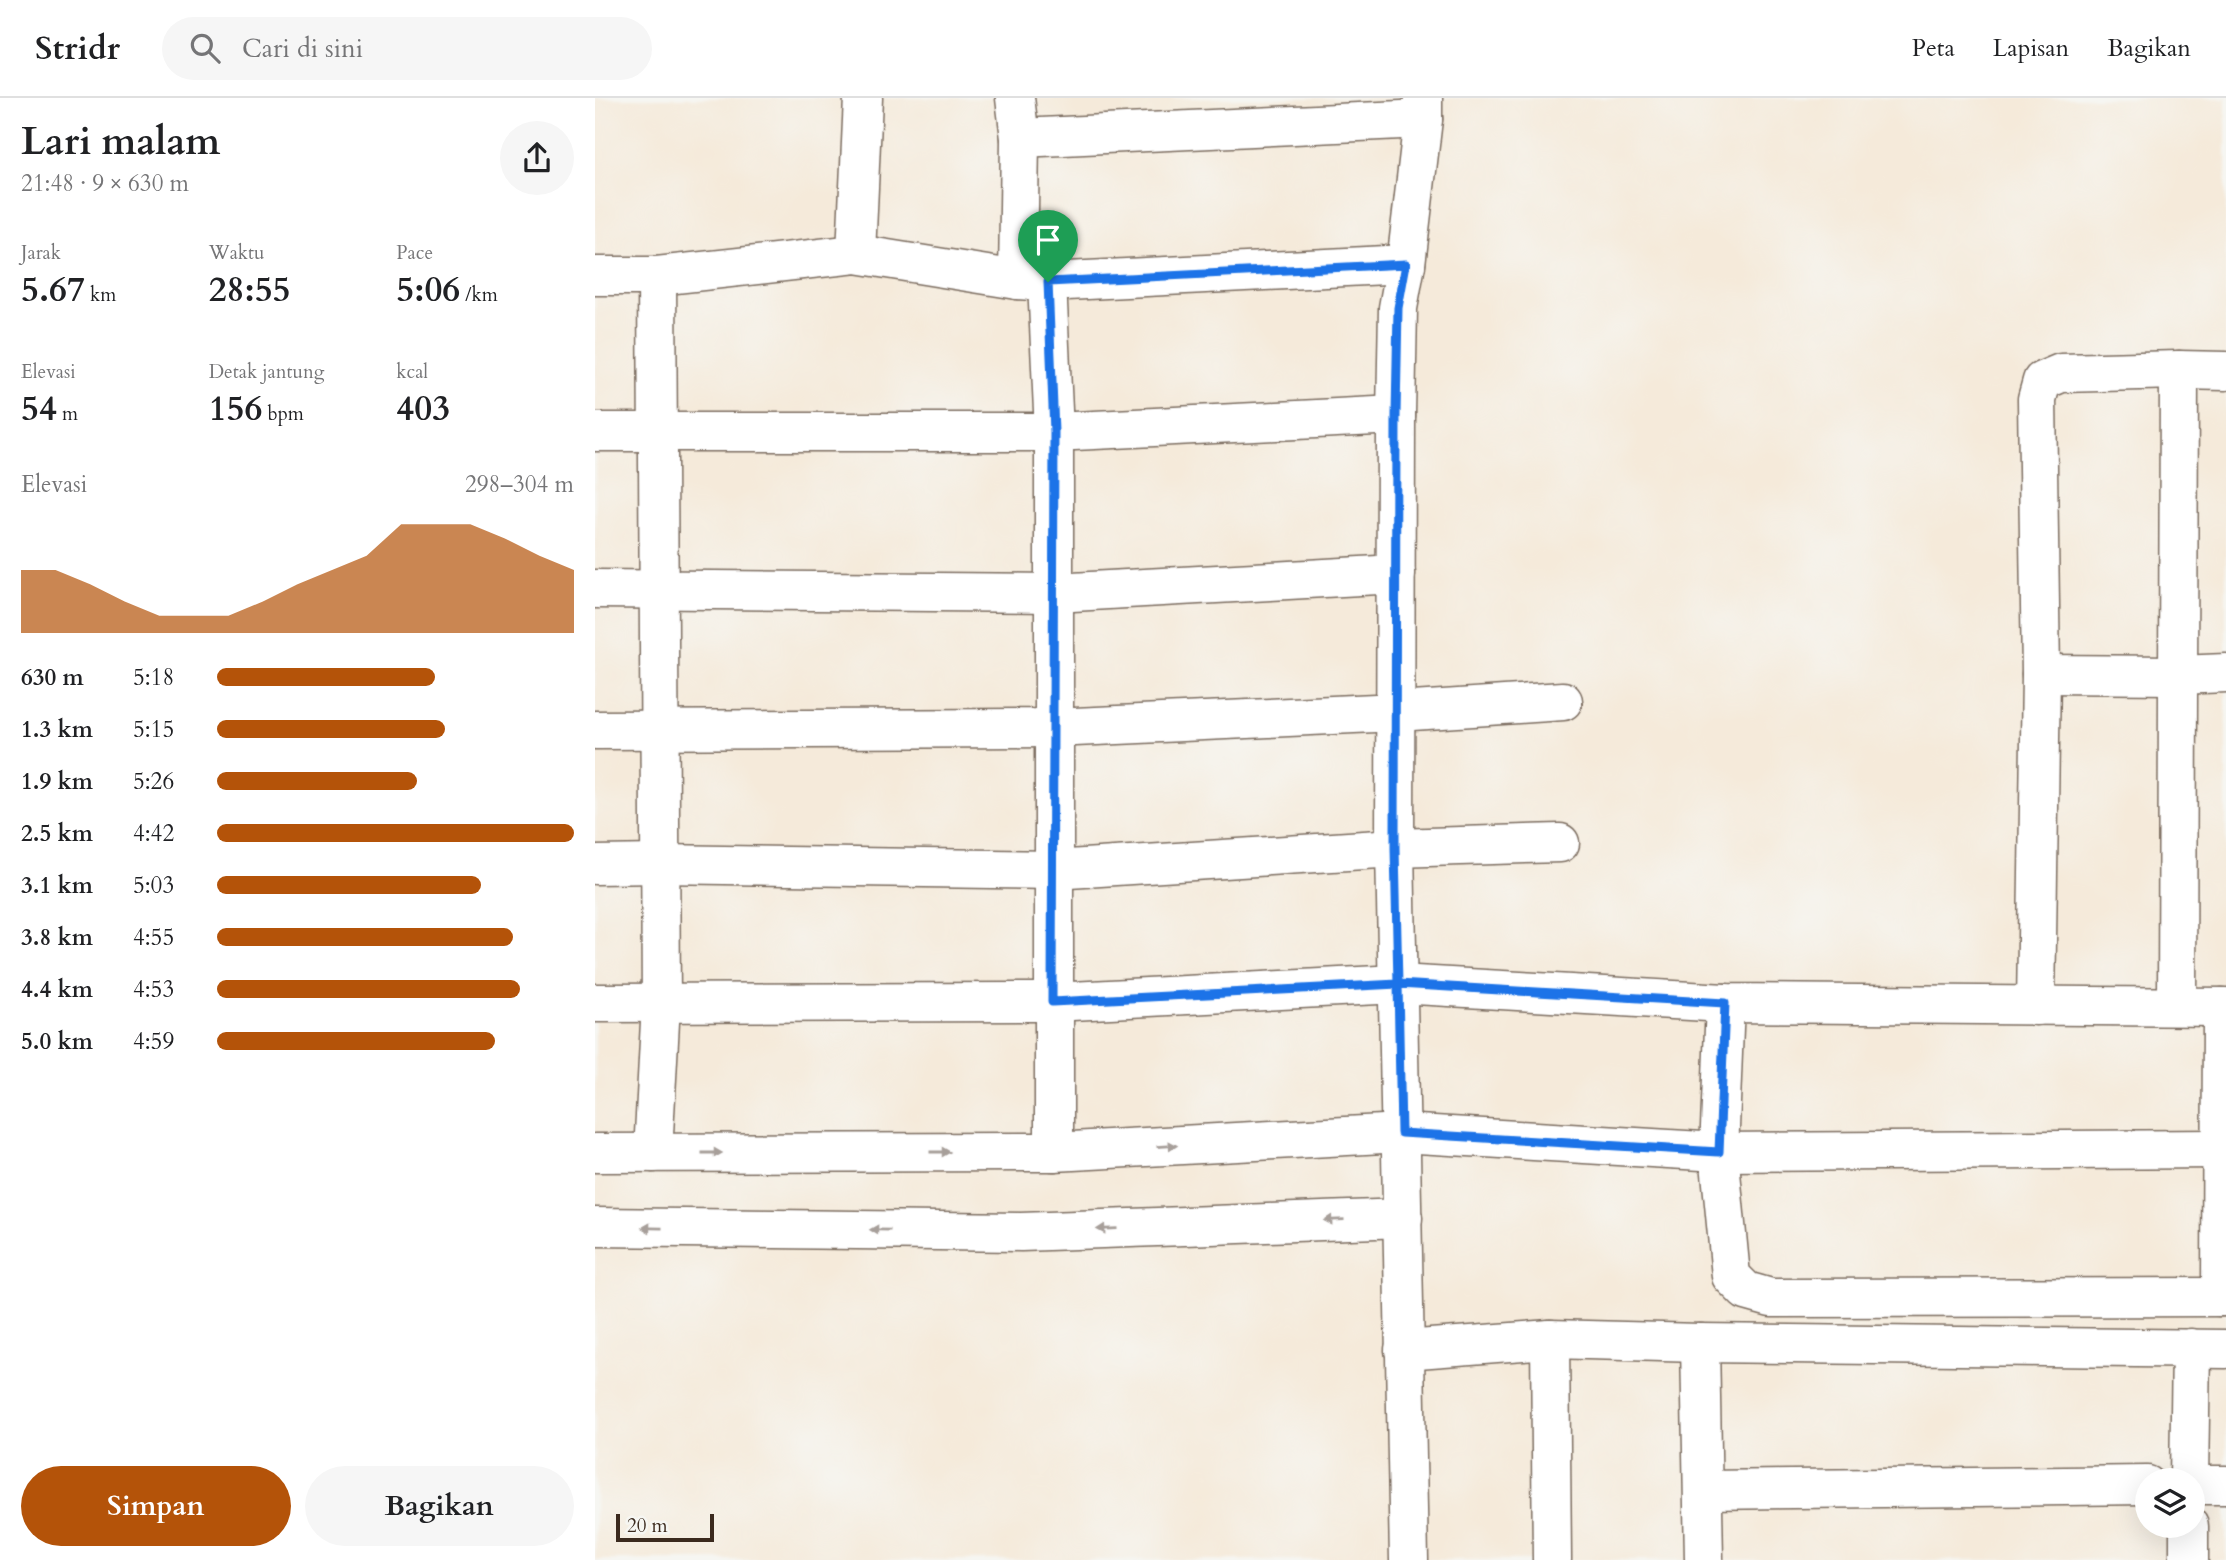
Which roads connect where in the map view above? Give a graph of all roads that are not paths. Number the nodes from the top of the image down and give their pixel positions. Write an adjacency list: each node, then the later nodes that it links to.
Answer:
1 (863, 98): 5 (street)
2 (1015, 98): 4 (street)
3 (1423, 109): 4 (street); 6 (street)
4 (1020, 138): 9 (street)
5 (856, 254): 8 (street); 9 (street)
6 (1406, 264): 9 (street); 12 (street)
7 (595, 276): 8 (street)
8 (657, 276): 14 (street)
9 (1033, 281): 15 (street)
10 (2179, 370): 11 (street); 21 (street); 22 (street)
11 (2226, 371)
12 (1396, 415): 15 (street); 16 (street)
13 (595, 432): 14 (street)
14 (659, 432): 15 (street); 17 (street)
15 (1054, 432): 19 (street)
16 (1395, 574): 19 (street); 24 (street)
17 (660, 588): 18 (street); 19 (street); 27 (street)
18 (595, 589)
19 (1054, 593): 25 (street)
20 (2226, 673): 22 (street)
21 (2042, 674): 22 (street); 38 (street)
22 (2179, 675): 39 (street)
23 (1563, 701): 24 (street)
24 (1397, 712): 25 (street); 29 (street)
25 (1053, 728): 27 (street); 32 (street)
26 (595, 730): 27 (street)
27 (660, 730): 30 (street)
28 (1560, 843): 29 (street)
29 (1395, 848): 32 (street); 33 (street)
30 (660, 864): 31 (street); 32 (street); 36 (street)
31 (595, 865)
32 (1053, 870): 34 (street)
33 (1398, 984): 34 (street); 37 (street); 41 (street)
34 (1052, 1002): 36 (street); 43 (street)
35 (595, 1003): 36 (street)
36 (661, 1003): 46 (street)
37 (1725, 1003): 38 (street); 44 (street)
38 (2036, 1006): 39 (street)
39 (2177, 1006): 40 (street)
40 (2224, 1007): 42 (street)
41 (1401, 1133): 43 (street, one-way to 41); 44 (street); 47 (street)
42 (2221, 1149): 44 (street); 49 (street)
43 (1053, 1152): 46 (street, one-way to 43)
44 (1719, 1152): 49 (street)
45 (595, 1153): 46 (street)
46 (653, 1153)
47 (1403, 1218): 48 (street, one-way to 48); 53 (street)
48 (595, 1227)
49 (2223, 1297)
50 (1550, 1339): 51 (street); 53 (street); 61 (street)
51 (1700, 1343): 52 (street); 58 (street)
52 (2208, 1348): 54 (street)
53 (1404, 1350): 60 (street)
54 (2191, 1468)
55 (2135, 1485): 58 (street)
56 (2205, 1485): 57 (street)
57 (2226, 1485)
58 (1704, 1490): 62 (street)
59 (2189, 1538): 63 (street)
60 (1409, 1560)
61 (1552, 1560)
62 (1704, 1560)
63 (2189, 1560)

